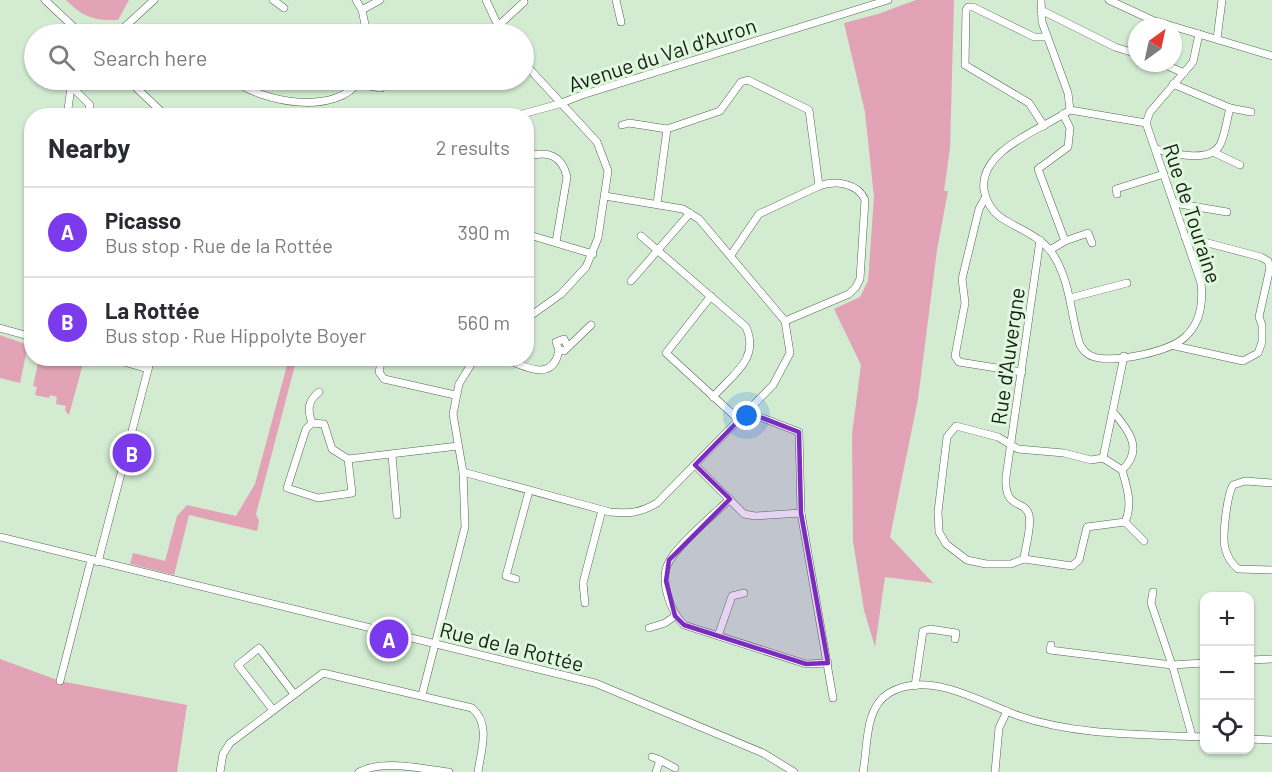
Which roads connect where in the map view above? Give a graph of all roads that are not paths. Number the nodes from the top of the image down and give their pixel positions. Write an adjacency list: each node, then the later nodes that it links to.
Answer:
1 (45, 0): 17 (street)
2 (154, 0): 18 (street)
3 (273, 0): 13 (street)
4 (356, 0): 14 (street)
5 (380, 0): 14 (street)
6 (486, 0): 20 (street)
7 (616, 0): 16 (street)
8 (888, 0): 35 (street, Avenue du Val d'Auron)
9 (1041, 0): 15 (street)
10 (1109, 0): 22 (street)
11 (1222, 0): 24 (street)
12 (524, 2): 21 (street)
13 (284, 8)
14 (362, 10): 19 (street)
15 (1041, 10): 23 (street); 25 (street)
16 (621, 22)
17 (70, 24)
18 (128, 24)
19 (365, 24)
20 (496, 24)
21 (500, 24)
22 (1199, 34): 24 (street); 27 (street, Rue de Touraine)
23 (1047, 38): 41 (street); 45 (street)
24 (1216, 39): 26 (street)
25 (1128, 51)
26 (1272, 56)
27 (1184, 73): 29 (street, Rue de Touraine)
28 (534, 74): 35 (street)
29 (1173, 84): 39 (street); 43 (street, Rue de Touraine)
30 (71, 90): 36 (street)
31 (78, 90): 37 (street)
32 (139, 90): 38 (street)
33 (251, 90): 34 (street)
34 (348, 90)
35 (560, 104): 40 (street, Avenue du Val d'Auron); 54 (street)
36 (68, 108)
37 (89, 108)
38 (158, 108)
39 (1230, 108): 42 (street); 48 (street)
40 (534, 111)
41 (1067, 112): 43 (street); 45 (street); 64 (street)
42 (1251, 112)
43 (1146, 123): 47 (street, Rue de Touraine)
44 (622, 125): 46 (street)
45 (1044, 126): 55 (street)
46 (667, 129): 52 (street); 57 (street)
47 (1156, 150): 48 (street); 51 (street, Rue de Touraine)
48 (1213, 152): 50 (street)
49 (534, 155): 65 (street)
50 (1240, 165)
51 (1164, 174): 53 (street); 56 (street, Rue de Touraine)
52 (819, 186): 70 (street); 76 (street)
53 (1117, 194)
54 (605, 196): 57 (street); 69 (street)
55 (985, 198): 63 (street); 92 (street)
56 (1174, 203): 58 (street); 62 (street, Rue de Touraine)
57 (657, 204): 59 (street)
58 (1227, 212)
59 (690, 213): 67 (street); 70 (street)
60 (534, 236): 65 (street)
61 (641, 236): 67 (street)
62 (1185, 237): 78 (street); 82 (street, Rue de Touraine)
63 (1040, 240): 68 (street); 92 (street, Rue d'Auvergne)
64 (1065, 241): 66 (street); 68 (street)
65 (556, 242): 69 (street)
66 (1092, 243)
67 (657, 250): 71 (street); 73 (street)
68 (1050, 250): 74 (street)
69 (594, 254): 75 (street)
70 (731, 255): 76 (street)
71 (631, 281)
72 (1127, 283): 74 (street)
73 (711, 296): 95 (street); 95 (street)
74 (1070, 298): 85 (street)
75 (534, 313)
76 (785, 321): 96 (street)
77 (591, 325): 83 (street)
78 (1262, 326): 79 (street); 82 (street)
79 (1272, 327)
80 (0, 328): 81 (street)
81 (24, 335)
82 (1175, 346): 85 (street)
83 (568, 347): 84 (street); 84 (street)
84 (559, 351): 90 (street)
85 (1124, 356): 97 (street)
86 (138, 366): 91 (street)
87 (149, 366): 91 (street)
88 (380, 366): 94 (street)
89 (469, 366): 94 (street)
90 (523, 366)
91 (148, 369): 118 (street)
92 (1022, 372): 100 (street, Rue d'Auvergne)
93 (319, 392): 99 (street)
94 (455, 396): 101 (street)
95 (713, 396): 98 (street)
96 (747, 412): 98 (street); 112 (street)
97 (1113, 412): 103 (street); 106 (street)
98 (739, 420): 105 (street)
99 (312, 423): 104 (street); 104 (street)
100 (1009, 443): 103 (street); 117 (street); 117 (street, Rue d'Auvergne)
101 (458, 446): 102 (street); 107 (street)
102 (392, 454): 104 (street); 113 (street)
103 (1103, 458): 106 (street)
104 (348, 459)
105 (695, 465): 110 (street); 111 (street)
106 (1122, 470): 114 (street)
107 (462, 472): 109 (street); 128 (street)
108 (1272, 483): 119 (street)
109 (530, 491): 111 (street); 120 (street)
110 (730, 499): 112 (street); 124 (street)
111 (602, 510): 123 (street)
112 (801, 513): 132 (street)
113 (397, 515)
114 (1125, 522): 116 (street); 117 (street, Rue d'Auvergne)
115 (0, 537): 118 (street, Rue de la Rottée)
116 (1144, 541)
117 (1024, 559)
118 (95, 561): 128 (street, Rue de la Rottée); 135 (street)
119 (1272, 570)
120 (516, 579)
121 (1153, 592): 134 (street)
122 (744, 593): 126 (street)
123 (585, 603)
124 (675, 616): 125 (street); 126 (street)
125 (649, 628)
126 (718, 636): 132 (street)
127 (955, 639): 136 (street)
128 (435, 644): 138 (street); 154 (street, Rue de la Rottée)
129 (1051, 645): 134 (street)
130 (1272, 659): 131 (street)
131 (1254, 660)
132 (828, 663): 139 (street)
133 (1200, 663): 134 (street)
134 (1172, 665): 142 (street)
135 (60, 681)
136 (915, 686): 141 (street); 155 (street)
137 (294, 694): 138 (street); 140 (street); 140 (street)
138 (422, 695): 152 (street)
139 (833, 698)
140 (273, 710): 149 (street)
141 (1007, 711): 142 (street); 156 (street)
142 (1192, 736): 143 (street)
143 (1200, 737)
144 (1254, 739): 145 (street)
145 (1272, 740)
146 (652, 757): 147 (street)
147 (660, 760): 148 (street); 153 (street)
148 (675, 768)
149 (220, 772)
150 (359, 772): 151 (street)
151 (448, 772)
152 (478, 772)
153 (656, 772)
154 (794, 772)
155 (863, 772)
156 (995, 772)

